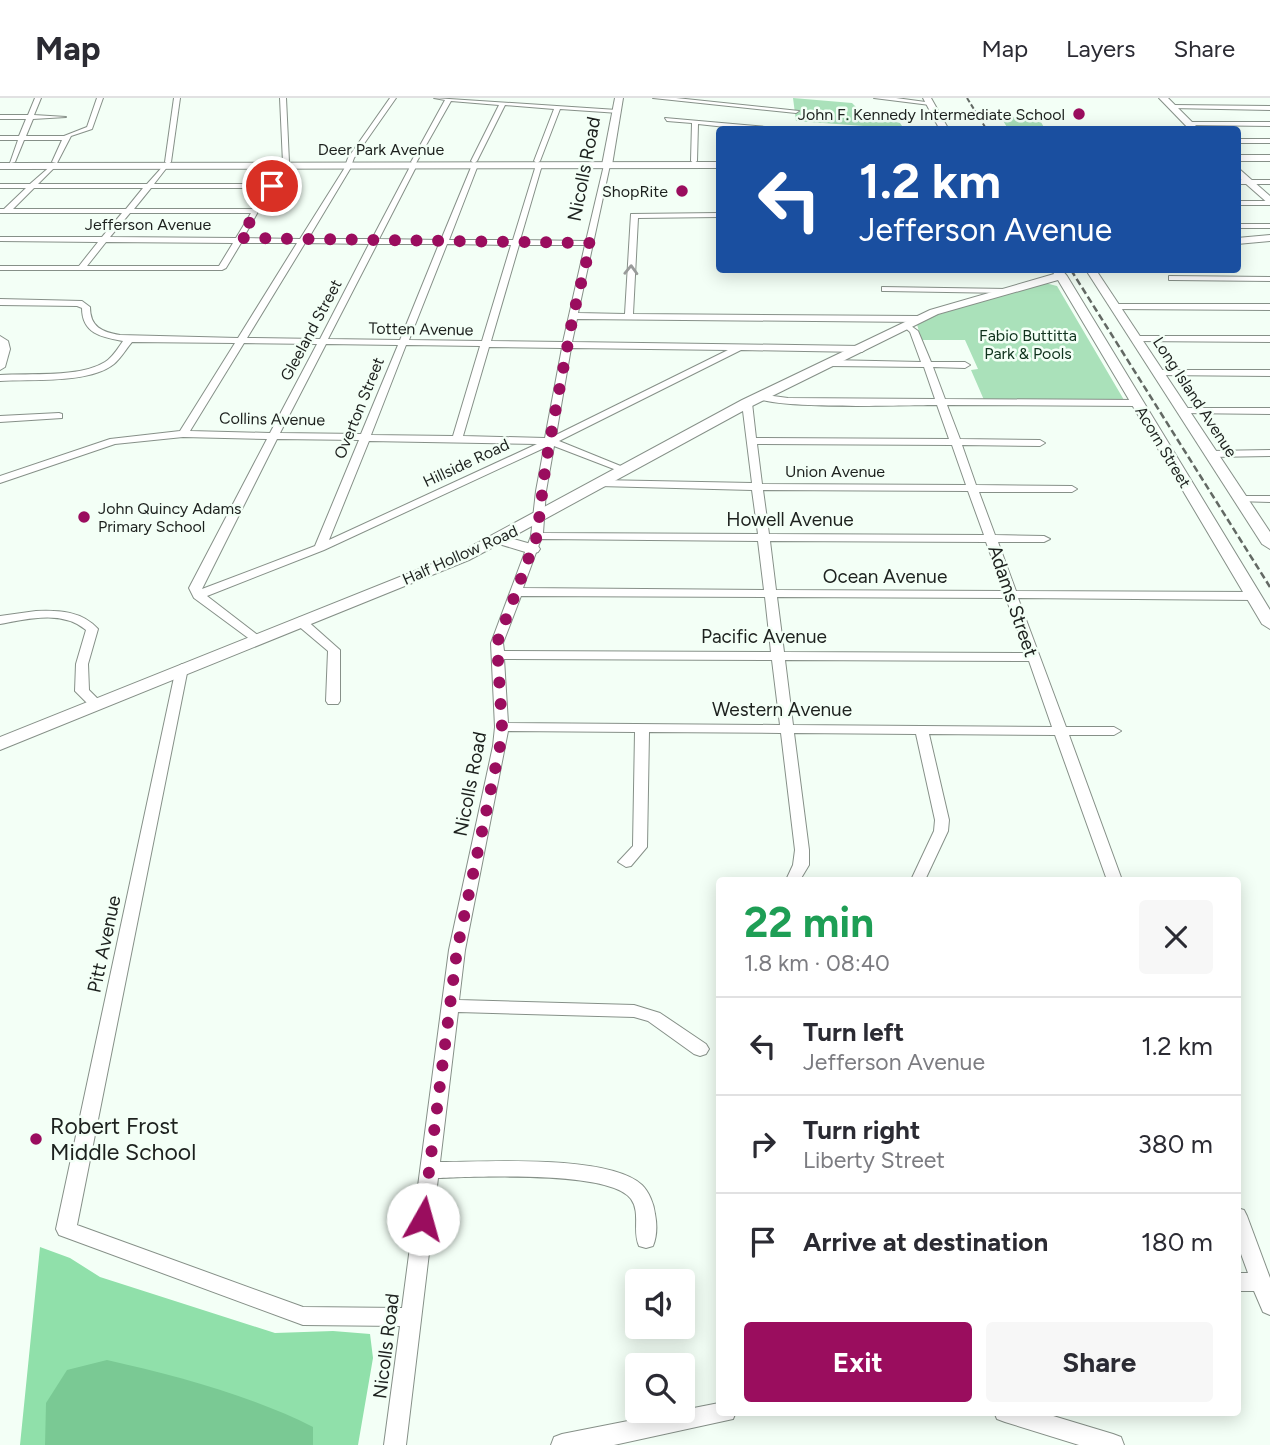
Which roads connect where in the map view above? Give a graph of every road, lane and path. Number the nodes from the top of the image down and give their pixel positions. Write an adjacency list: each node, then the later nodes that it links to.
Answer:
1 (38, 98): 20 (street)
2 (100, 98): 31 (street)
3 (177, 98): 47 (street)
4 (283, 98): 38 (street)
5 (394, 98): 39 (street)
6 (437, 98): 11 (street)
7 (619, 98): 18 (street, Nicolls Road)
8 (656, 98): 17 (street)
9 (877, 98): 12 (street)
10 (1163, 98): 14 (street)
11 (449, 99): 13 (street); 40 (street, Gleeland Street)
12 (929, 100): 26 (street)
13 (503, 103): 15 (street); 41 (street, Overton Street)
14 (1173, 107): 16 (street); 27 (street)
15 (557, 108): 18 (street); 42 (street)
16 (1270, 108)
17 (796, 111)
18 (617, 113): 43 (street, Nicolls Road)
19 (0, 117): 20 (street)
20 (30, 117): 21 (street); 30 (street)
21 (63, 117)
22 (667, 119): 23 (street)
23 (695, 122): 25 (street); 36 (street)
24 (1270, 124): 28 (street)
25 (734, 126)
26 (943, 126)
27 (1192, 126)
28 (1219, 126)
29 (0, 138): 30 (street)
30 (22, 138): 31 (street); 37 (street)
31 (65, 138): 46 (street)
32 (1241, 141): 33 (street)
33 (1270, 141)
34 (1241, 160): 35 (main road)
35 (1270, 160)
36 (694, 161): 43 (main road, Deer Park Avenue); 45 (main road, Deer Park Avenue)
37 (4, 163): 46 (main road, Deer Park Avenue)
38 (284, 163): 39 (main road, Deer Park Avenue); 47 (main road, Deer Park Avenue); 53 (street)
39 (350, 163): 40 (main road, Deer Park Avenue); 66 (street)
40 (414, 163): 41 (main road, Deer Park Avenue); 67 (street, Gleeland Street)
41 (475, 163): 42 (main road, Deer Park Avenue); 68 (street, Overton Street)
42 (538, 163): 43 (main road, Deer Park Avenue); 70 (street)
43 (608, 163): 44 (main road, Deer Park Avenue); 71 (street, Nicolls Road)
44 (716, 163)
45 (716, 163)
46 (54, 164): 47 (main road, Deer Park Avenue); 51 (street)
47 (167, 164): 52 (street)
48 (1243, 182): 49 (street); 55 (street)
49 (1270, 182)
50 (0, 186): 51 (street)
51 (31, 186): 52 (street); 56 (street)
52 (148, 186): 53 (street); 57 (street)
53 (272, 186): 58 (street)
54 (1241, 203): 55 (street)
55 (1270, 203)
56 (3, 211): 57 (street)
57 (127, 211): 58 (street); 62 (street)
58 (257, 211): 63 (street)
59 (716, 215): 85 (street, one-way to 59)
60 (1241, 226): 61 (street)
61 (1270, 226)
62 (104, 238): 63 (street, Jefferson Avenue); 65 (street, Jefferson Avenue); 73 (street)
63 (240, 238): 66 (street, Jefferson Avenue); 73 (street)
64 (1270, 238): 69 (street)
65 (0, 239)
66 (304, 239): 67 (street, Jefferson Avenue); 91 (street)
67 (375, 240): 68 (street, Jefferson Avenue); 92 (street, Gleeland Street)
68 (445, 241): 70 (street, Jefferson Avenue); 93 (street, Overton Street)
69 (1241, 241)
70 (517, 242): 71 (street, Jefferson Avenue); 94 (street)
71 (591, 243): 84 (street, Nicolls Road)
72 (5, 268): 73 (street); 76 (street)
73 (81, 268)
74 (1059, 273): 80 (street, Half Hollow Road); 107 (street, Acorn Street)
75 (1093, 273): 82 (street, Long Island Avenue)
76 (0, 278)
77 (1172, 278): 78 (street)
78 (1270, 279)
79 (885, 289): 80 (street)
80 (1008, 291): 86 (street, Half Hollow Road)
81 (0, 302): 88 (street, Totten Avenue)
82 (1115, 307): 83 (street); 89 (street, Long Island Avenue)
83 (1270, 307)
84 (573, 316): 85 (street); 95 (street, Nicolls Road)
85 (629, 316): 86 (street)
86 (915, 321): 97 (street, Half Hollow Road); 99 (street, Adams Street)
87 (0, 339): 101 (street)
88 (129, 339): 91 (street, Totten Avenue); 104 (street)
89 (1136, 339): 90 (street); 102 (street, Long Island Avenue)
90 (1270, 339)
91 (240, 340): 92 (street, Totten Avenue); 112 (street)
92 (322, 342): 93 (street, Totten Avenue); 113 (street, Gleeland Street)
93 (404, 342): 94 (street, Totten Avenue); 114 (street, Overton Street)
94 (485, 344): 95 (street, Totten Avenue); 115 (street)
95 (567, 345): 96 (street, Totten Avenue); 116 (street, Nicolls Road)
96 (741, 347): 97 (street, Totten Avenue); 116 (street, Hillside Road)
97 (862, 349): 98 (street, Half Hollow Road)
98 (829, 363): 99 (street); 105 (street, Half Hollow Road)
99 (927, 364): 100 (street); 106 (street, Adams Street)
100 (965, 365)
101 (0, 367)
102 (1158, 373): 103 (street); 108 (street, Long Island Avenue)
103 (1270, 373)
104 (0, 377)
105 (753, 400): 106 (street); 117 (street); 122 (street, Half Hollow Road)
106 (941, 402): 107 (street); 118 (street, Adams Street)
107 (1137, 403): 142 (street, Acorn Street)
108 (1183, 411): 109 (street); 121 (street, Long Island Avenue)
109 (1270, 411)
110 (59, 416): 111 (street)
111 (0, 419)
112 (183, 434): 113 (street, Collins Avenue); 123 (street, Collins Avenue)
113 (274, 435): 114 (street, Collins Avenue); 141 (street, Gleeland Street)
114 (365, 436): 115 (street, Collins Avenue); 137 (street, Overton Street)
115 (457, 438): 116 (street, Collins Avenue)
116 (551, 440): 122 (street); 130 (street, Nicolls Road); 137 (street, Hillside Road)
117 (751, 442): 118 (street); 125 (street)
118 (955, 442): 119 (street); 126 (street, Adams Street)
119 (1040, 443)
120 (1270, 453): 121 (street)
121 (1211, 454): 128 (street, Long Island Avenue)
122 (623, 469): 124 (street, Half Hollow Road)
123 (0, 480)
124 (598, 483): 125 (street, Union Avenue); 130 (street, Half Hollow Road)
125 (756, 486): 126 (street, Union Avenue); 131 (street)
126 (972, 488): 127 (street, Union Avenue); 132 (street, Adams Street)
127 (1072, 489)
128 (1241, 499): 129 (street); 136 (street, Long Island Avenue)
129 (1270, 499)
130 (539, 516): 133 (street, Half Hollow Road); 135 (street, Nicolls Road)
131 (763, 537): 132 (street, Howell Avenue); 135 (street, Howell Avenue); 139 (street)
132 (991, 538): 134 (street, Howell Avenue); 140 (street, Adams Street)
133 (499, 539): 135 (street); 144 (street, Half Hollow Road)
134 (1044, 539)
135 (534, 542): 138 (street, Nicolls Road)
136 (1270, 544)
137 (320, 548): 141 (street, Hillside Road)
138 (517, 592): 139 (street, Ocean Avenue); 147 (street, Nicolls Road)
139 (770, 592): 140 (street, Ocean Avenue); 148 (street)
140 (1010, 594): 142 (street, Ocean Avenue); 149 (street, Adams Street)
141 (198, 595): 146 (street)
142 (1253, 596): 145 (street, Acorn Street)
143 (0, 620): 152 (street)
144 (300, 621): 146 (street, Half Hollow Road); 151 (street)
145 (1270, 624)
146 (255, 639): 150 (street, Half Hollow Road)
147 (496, 655): 148 (street, Pacific Avenue); 153 (street, Nicolls Road)
148 (778, 656): 149 (street, Pacific Avenue); 156 (street)
149 (1032, 657): 157 (street, Adams Street)
150 (182, 668): 152 (street, Half Hollow Road); 172 (street, Pitt Avenue)
151 (333, 701)
152 (96, 704): 159 (street, Half Hollow Road)
153 (502, 727): 154 (street, Western Avenue); 164 (street, Nicolls Road)
154 (642, 727): 156 (street, Western Avenue); 160 (street)
155 (921, 728): 156 (street, Western Avenue); 157 (street, Western Avenue); 162 (street)
156 (785, 729): 161 (street)
157 (1060, 730): 158 (street, Western Avenue); 163 (street, Adams Street)
158 (1114, 731)
159 (0, 744)
160 (626, 862)
161 (795, 877)
162 (919, 877)
163 (1114, 877)
164 (451, 1006): 165 (street); 166 (street, Nicolls Road)
165 (700, 1049)
166 (429, 1170): 168 (street); 172 (street, Nicolls Road)
167 (1241, 1227): 170 (street)
168 (646, 1241)
169 (1241, 1282): 170 (street)
170 (1262, 1282): 171 (street)
171 (1270, 1306)
172 (411, 1317): 175 (street, Nicolls Road)
173 (716, 1414): 176 (street)
174 (1018, 1416): 177 (street)
175 (395, 1445)
176 (562, 1445)
177 (1113, 1445)

